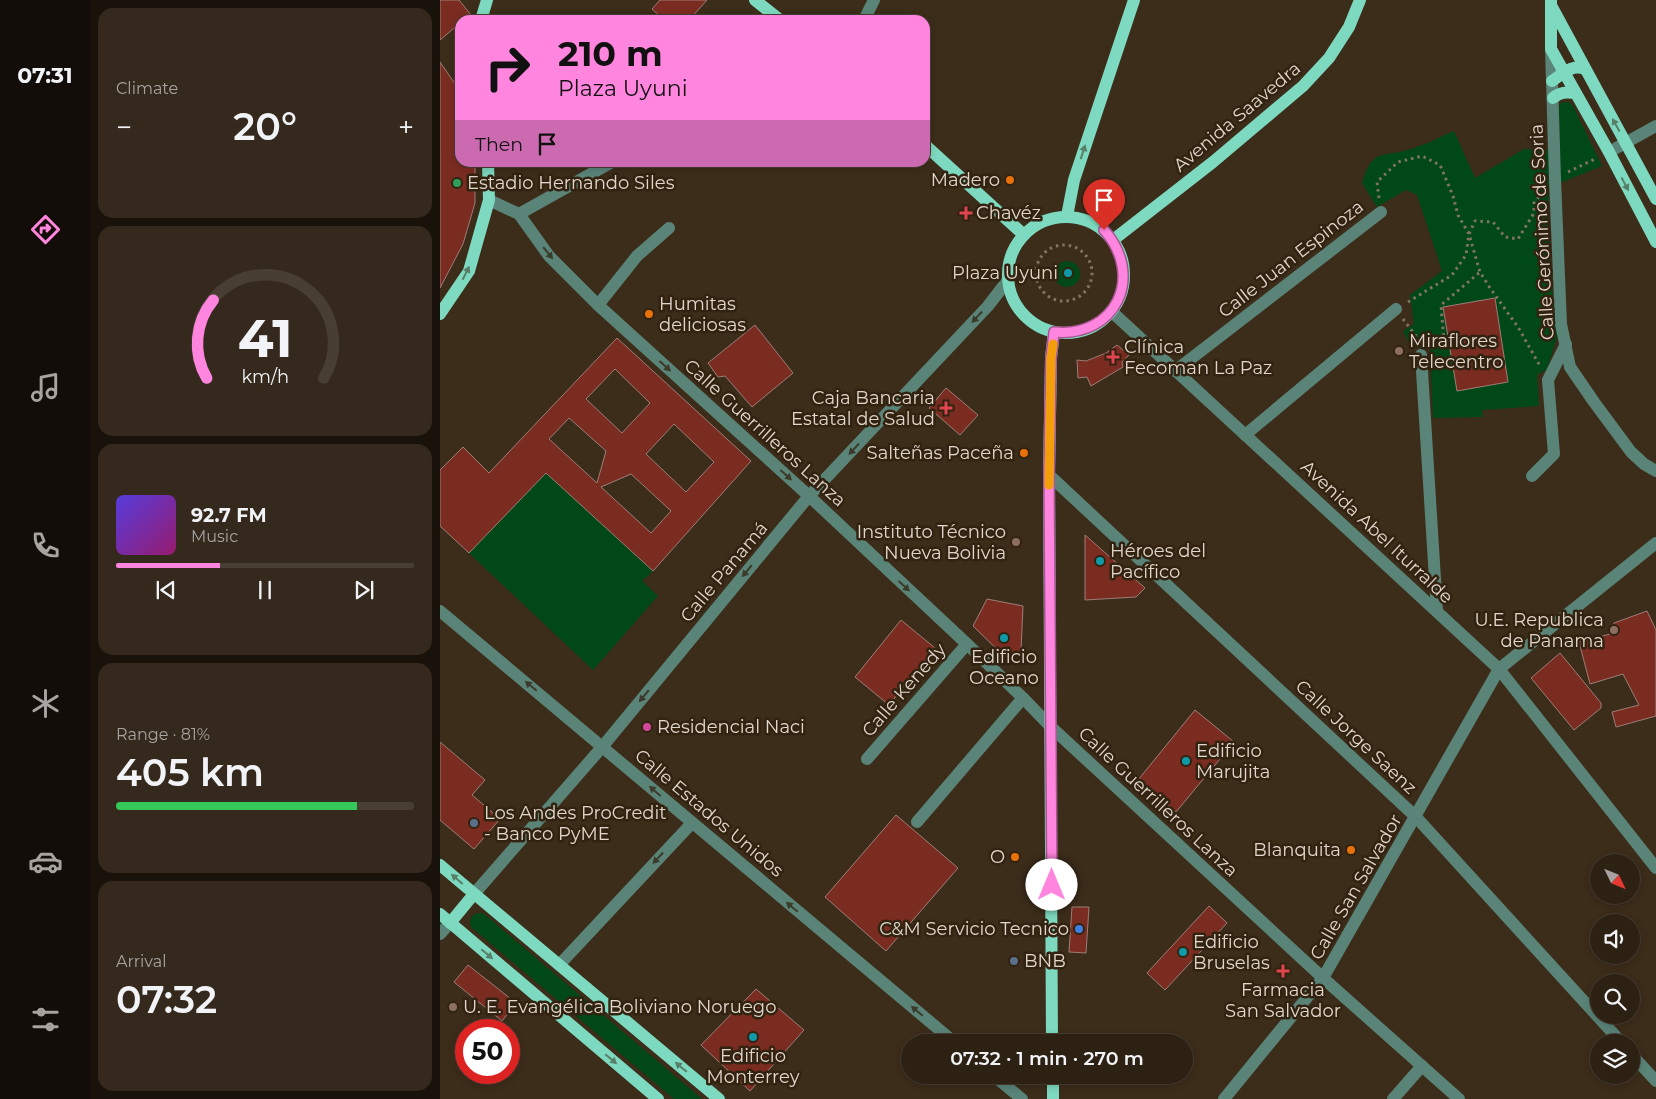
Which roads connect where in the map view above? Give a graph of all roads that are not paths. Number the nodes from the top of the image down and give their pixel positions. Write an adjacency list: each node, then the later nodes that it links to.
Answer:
1 (487, 0): 7 (main road)
2 (755, 0): 8 (main road)
3 (874, 0): 9 (street)
4 (1134, 0): 26 (main road, one-way to 4)
5 (1360, 0): 29 (main road, Avenida Saavedra)
6 (1551, 2): 10 (main road); 11 (main road)
7 (482, 15)
8 (774, 15)
9 (866, 15)
10 (1551, 50): 12 (main road); 13 (street, Calle Gerónimo de Soria)
11 (1585, 69): 12 (main road); 17 (main road, one-way to 11)
12 (1564, 73): 13 (main road); 14 (main road)
13 (1552, 81): 15 (street, Calle Gerónimo de Soria)
14 (1575, 93): 15 (main road); 19 (main road)
15 (1553, 98): 37 (street, Calle Gerónimo de Soria)
16 (1656, 126): 17 (street)
17 (1626, 143): 19 (street); 22 (main road)
18 (930, 150): 28 (main road)
19 (1609, 152): 30 (main road, one-way to 30)
20 (488, 167): 23 (main road)
21 (603, 167): 25 (street)
22 (1656, 199)
23 (489, 200): 25 (street, Calle Guerrilleros Lanza); 35 (main road, one-way to 23)
24 (1381, 212): 39 (street, Calle Juan Espinoza)
25 (519, 214): 32 (street, Calle Guerrilleros Lanza, one-way to 32)
26 (1067, 216): 28 (main road); 29 (main road)
27 (669, 228): 32 (street)
28 (1024, 235): 31 (main road)
29 (1113, 240): 34 (main road)
30 (1656, 242)
31 (1008, 280): 36 (main road); 44 (street, Calle Panamá, one-way to 44)
32 (598, 305): 44 (street, Calle Guerrilleros Lanza, one-way to 44)
33 (1396, 309): 40 (street)
34 (1111, 311): 36 (main road); 39 (street, Avenida Abel Iturralde)
35 (440, 314)
36 (1054, 332): 42 (main road)
37 (1566, 344): 41 (street, Calle Gerónimo de Soria); 43 (street)
38 (1421, 355): 47 (street)
39 (1175, 371): 40 (street, Avenida Abel Iturralde)
40 (1245, 435): 47 (street, Avenida Abel Iturralde)
41 (1656, 471)
42 (1049, 475): 51 (main road); 54 (street, Calle Jorge Saenz)
43 (1532, 476)
44 (810, 496): 48 (street, Calle Guerrilleros Lanza, one-way to 48); 52 (street, Calle Panamá, one-way to 52)
45 (1656, 543): 49 (street, Calle San Salvador)
46 (440, 611): 52 (street, Calle Estados Unidos, one-way to 46)
47 (1437, 611): 49 (street, Avenida Abel Iturralde)
48 (966, 644): 50 (street, Calle Guerrilleros Lanza); 53 (street, Calle Kenedy)
49 (1499, 669): 54 (street, Calle San Salvador); 58 (street, Avenida Abel Iturralde)
50 (1023, 698): 51 (street, Calle Guerrilleros Lanza); 55 (street)
51 (1050, 728): 63 (street, Calle Guerrilleros Lanza); 65 (main road)
52 (603, 746): 56 (street, Calle Estados Unidos, one-way to 52); 59 (street, Calle Panamá)
53 (867, 759)
54 (1416, 817): 63 (street, Calle San Salvador); 66 (street, Calle Jorge Saenz)
55 (917, 822)
56 (692, 823): 62 (street, one-way to 62); 64 (street, Calle Estados Unidos, one-way to 56)
57 (440, 865): 59 (main road, one-way to 57)
58 (1656, 868)
59 (474, 894): 60 (main road); 62 (main road)
60 (445, 918): 61 (street); 72 (main road, one-way to 72)
61 (440, 934)
62 (560, 964): 73 (main road, one-way to 62)
63 (1324, 978): 68 (street, Calle Guerrilleros Lanza); 76 (street, Calle San Salvador)
64 (944, 1034)
65 (1052, 1034)
66 (1613, 1034)
67 (1640, 1064): 69 (street)
68 (1422, 1066): 77 (street); 78 (street, Calle Guerrilleros Lanza)
69 (1656, 1082)
70 (1004, 1084): 74 (street)
71 (1053, 1084): 75 (main road)
72 (658, 1099)
73 (719, 1099)
74 (1022, 1099)
75 (1053, 1099)
76 (1224, 1099)
77 (1393, 1099)
78 (1459, 1099)

